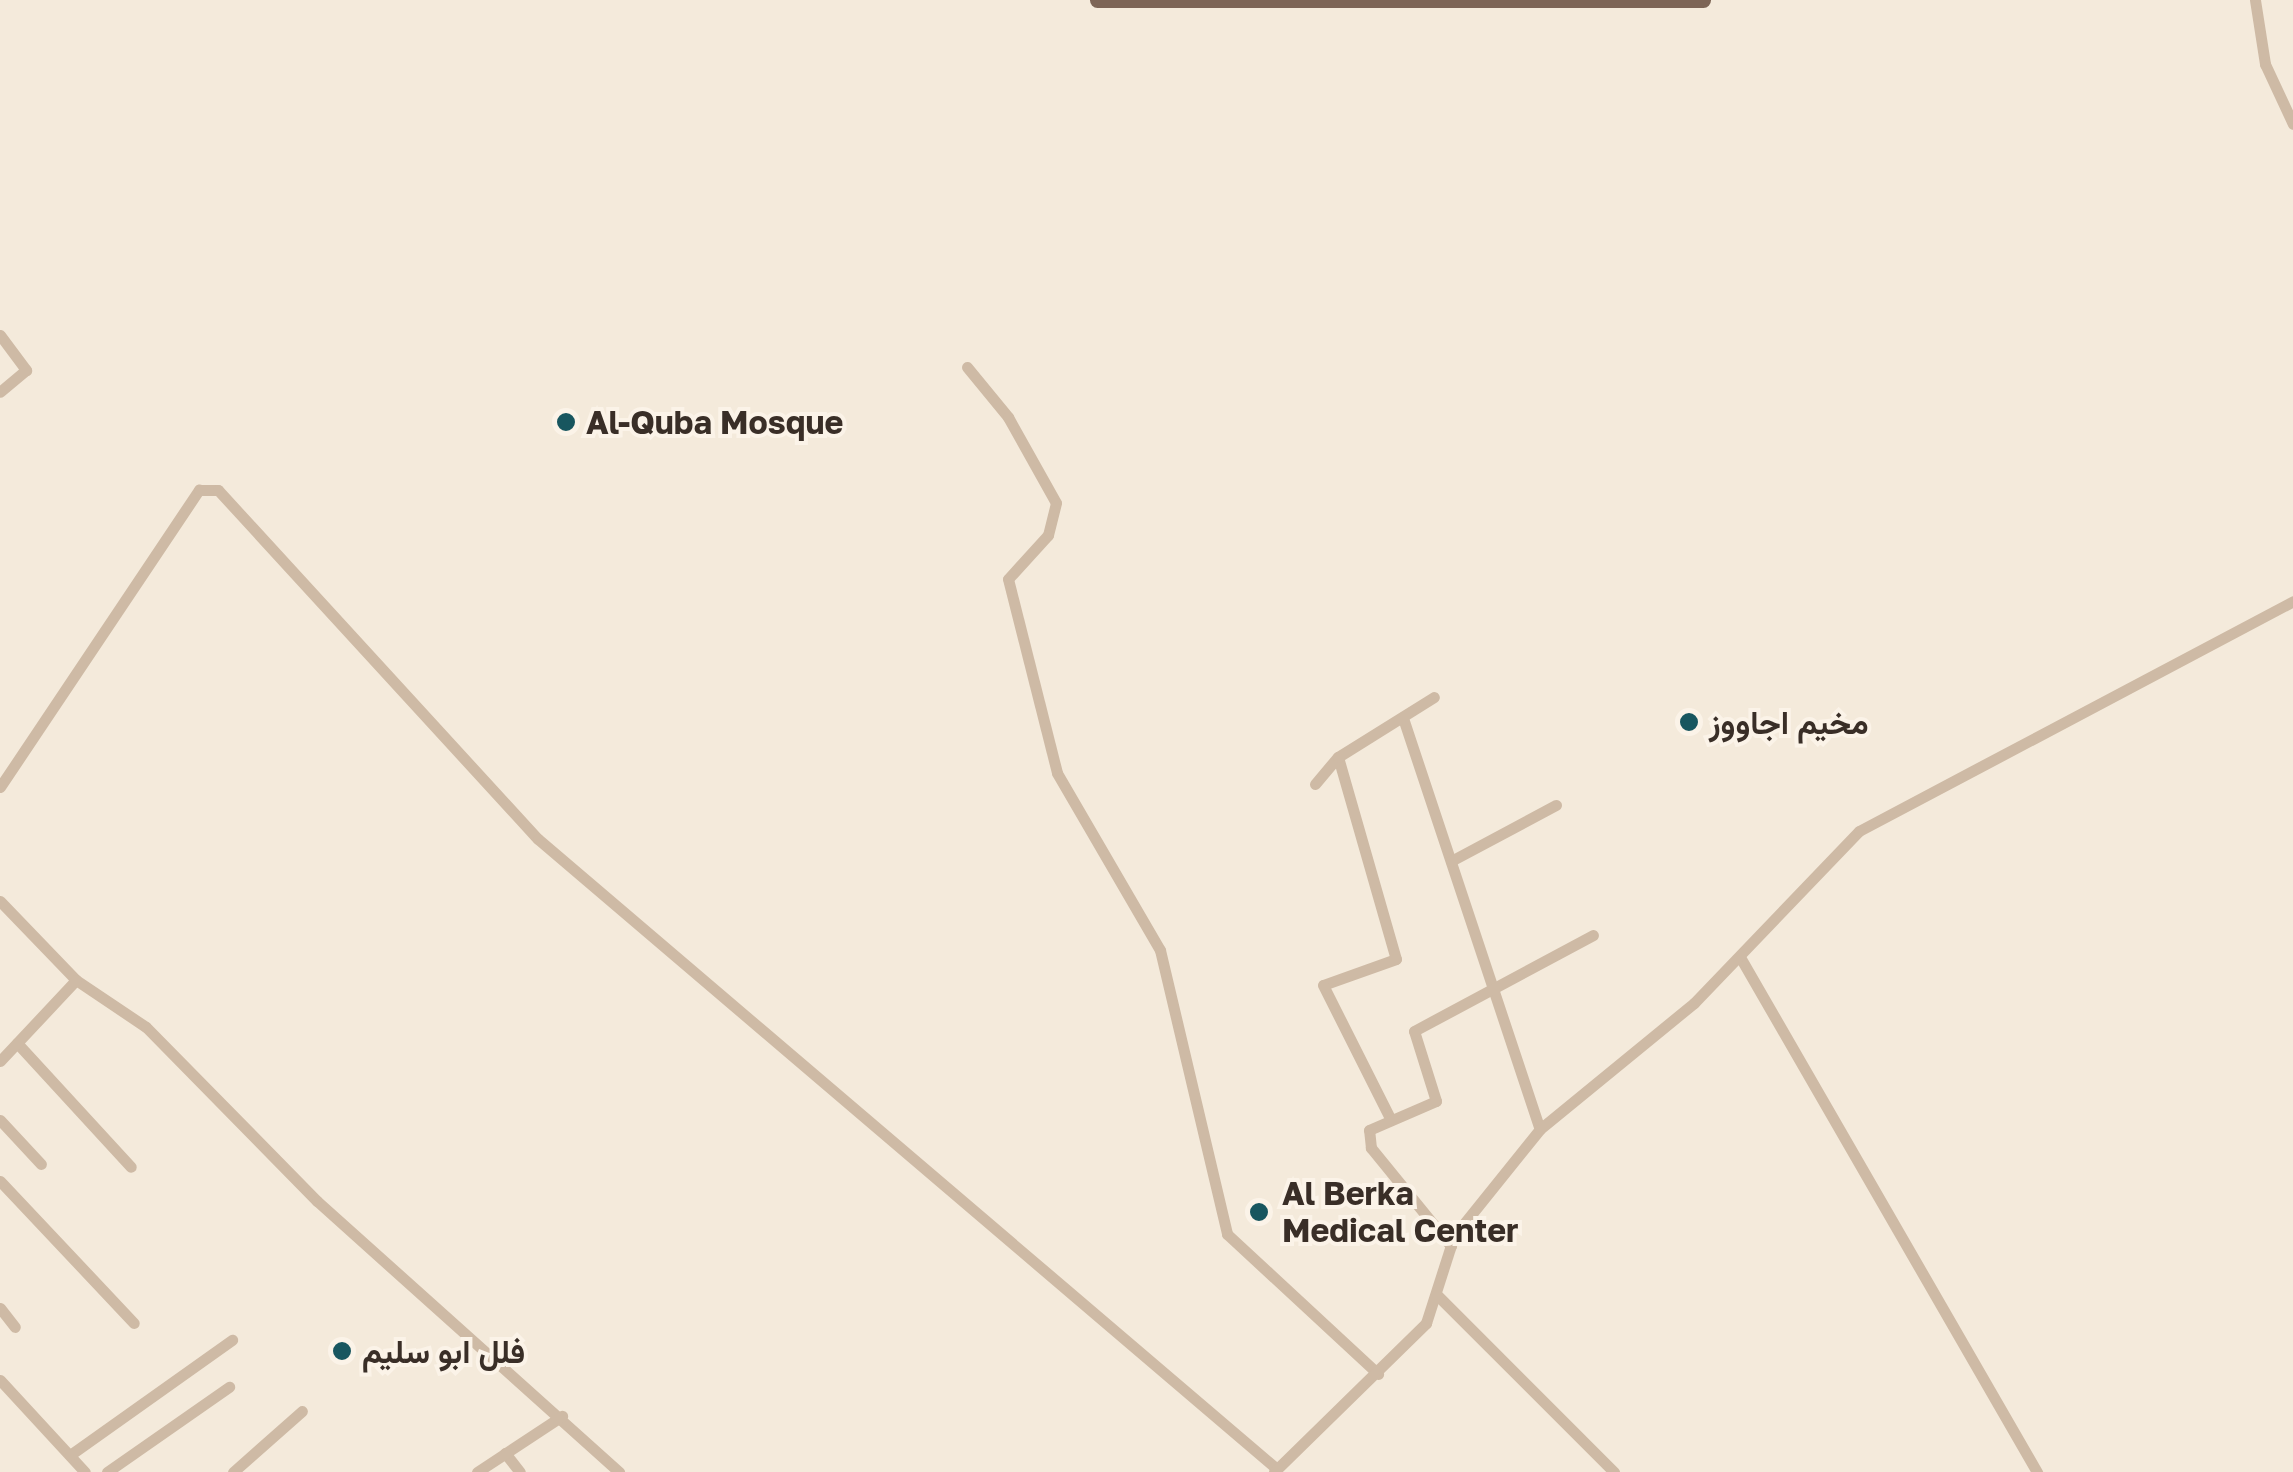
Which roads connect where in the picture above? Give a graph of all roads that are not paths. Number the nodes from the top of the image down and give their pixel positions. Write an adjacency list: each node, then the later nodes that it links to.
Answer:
1 (1097, 0): 2 (main road)
2 (1704, 0)
3 (2255, 0): 4 (street)
4 (2293, 124)
5 (0, 335): 7 (street)
6 (967, 367): 35 (street)
7 (0, 392)
8 (2293, 601): 18 (street)
9 (1434, 697): 10 (street)
10 (1404, 721): 11 (street); 15 (street)
11 (1338, 757): 12 (street); 23 (street)
12 (1315, 784)
13 (0, 786): 42 (street)
14 (1556, 805): 15 (street)
15 (1451, 861): 20 (street)
16 (0, 902): 19 (street)
17 (1594, 935): 20 (street)
18 (1740, 957): 25 (street); 50 (street)
19 (76, 980): 21 (street); 39 (street)
20 (1490, 990): 23 (street); 25 (street)
21 (17, 1043): 22 (street); 27 (street)
22 (0, 1061)
23 (1388, 1116): 29 (street)
24 (0, 1120): 26 (street)
25 (1540, 1129): 29 (street)
26 (40, 1164)
27 (131, 1166)
28 (0, 1180): 32 (street)
29 (1451, 1246): 30 (street)
30 (1438, 1296): 35 (street); 49 (street)
31 (0, 1308): 33 (street)
32 (134, 1322)
33 (15, 1327)
34 (232, 1340): 41 (street)
35 (1378, 1374): 42 (street)
36 (0, 1380): 41 (street)
37 (229, 1388): 44 (street)
38 (302, 1411): 45 (street)
39 (562, 1416): 40 (street); 48 (street)
40 (504, 1453): 46 (street); 47 (street)
41 (70, 1456): 43 (street)
42 (1276, 1471)
43 (85, 1472)
44 (106, 1472)
45 (234, 1472)
46 (477, 1472)
47 (520, 1472)
48 (620, 1472)
49 (1614, 1472)
50 (2037, 1472)

